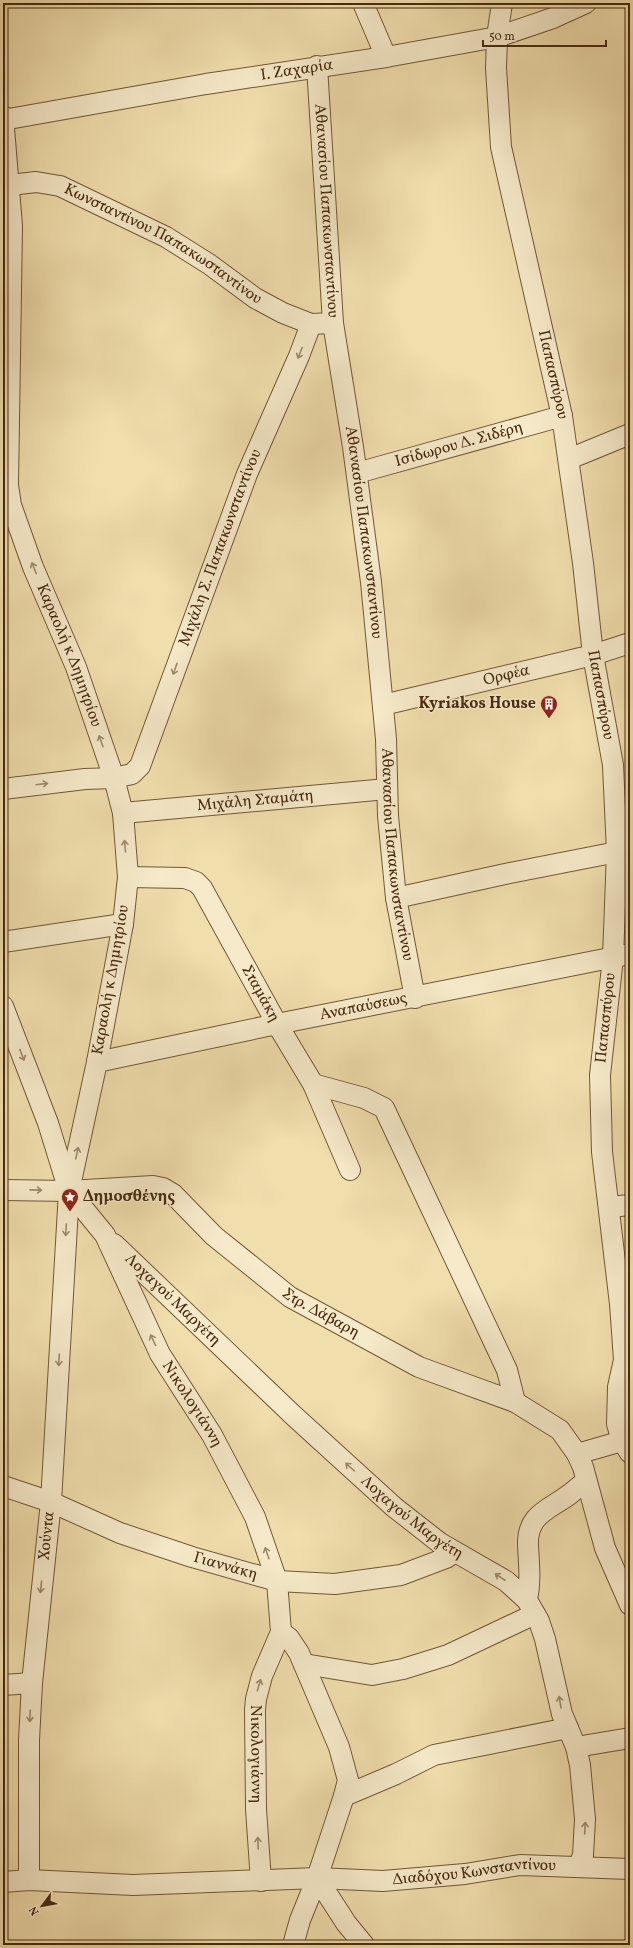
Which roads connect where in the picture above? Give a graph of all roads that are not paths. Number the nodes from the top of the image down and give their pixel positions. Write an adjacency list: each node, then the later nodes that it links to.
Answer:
1 (363, 3): 5 (street)
2 (502, 3): 4 (street, Παπασπύρου)
3 (586, 3): 4 (street, Ι. Ζαχαρία)
4 (497, 37): 5 (street, Ι. Ζαχαρία); 12 (street, Παπασπύρου)
5 (386, 56): 6 (street, Ι. Ζαχαρία)
6 (317, 66): 8 (street, Ι. Ζαχαρία); 10 (street, Αθανασίου Παπακωνσταντίνου)
7 (3, 116): 8 (street, Καραολή κ Δημητρίου)
8 (3, 120): 9 (street, Καραολή κ Δημητρίου)
9 (10, 185): 11 (street, Κωνσταντίνου Παπακωσταντίνου); 13 (street, Καραολή κ Δημητρίου)
10 (333, 323): 11 (street); 16 (street, Αθανασίου Παπακωνσταντίνου)
11 (311, 324): 20 (street, Μιχάλη Σ. Παπακωνσταντίνου, one-way to 20)
12 (562, 416): 15 (street, Παπασπύρου); 16 (street, Ισίδωρου Δ. Σιδέρη)
13 (6, 426): 20 (street, Καραολή κ Δημητρίου, one-way to 13)
14 (630, 434): 15 (street)
15 (569, 459): 18 (street, Παπασπύρου)
16 (357, 473): 19 (street, Αθανασίου Παπακωνσταντίνου)
17 (630, 643): 18 (street, Ορφέα)
18 (593, 656): 19 (street, Ορφέα); 24 (street, Παπασπύρου)
19 (383, 705): 22 (street, Αθανασίου Παπακωνσταντίνου)
20 (114, 778): 21 (street, Μιχάλη Σ. Παπακωνσταντίνου, one-way to 20); 23 (street, Καραολή κ Δημητρίου)
21 (3, 789)
22 (387, 789): 23 (street, Μιχάλη Σταμάτη); 26 (street, Αθανασίου Παπακωνσταντίνου)
23 (123, 813): 25 (street, Καραολή κ Δημητρίου, one-way to 23)
24 (617, 852): 26 (street); 29 (street, Παπασπύρου)
25 (128, 877): 27 (street, Καραολή κ Δημητρίου); 32 (street, Σταμάκη)
26 (396, 898): 30 (street, Αθανασίου Παπακωνσταντίνου)
27 (123, 924): 28 (street); 33 (street, Καραολή κ Δημητρίου)
28 (3, 942)
29 (621, 956): 30 (street, Αναπαύσεως); 39 (street, Παπασπύρου)
30 (415, 998): 32 (street, Αναπαύσεως)
31 (3, 1006): 37 (street, one-way to 37)
32 (277, 1024): 33 (street, Αναπαύσεως); 34 (street, Σταμάκη)
33 (97, 1062): 37 (street, Καραολή κ Δημητρίου, one-way to 33)
34 (313, 1084): 35 (street, Σταμάκη); 41 (street)
35 (350, 1170)
36 (3, 1190): 37 (street, Στρ. Δάβαρη, one-way to 37)
37 (68, 1191): 40 (street, Νικολογιάννη); 41 (street, Στρ. Δάβαρη); 46 (street, Χούντα, one-way to 46)
38 (630, 1205): 39 (street)
39 (610, 1207): 42 (street, Παπασπύρου)
40 (105, 1235): 47 (street, Λοχαγού Μαργέτη, one-way to 40); 48 (street, Νικολογιάννη, one-way to 40)
41 (515, 1402): 43 (street, Στρ. Δάβαρη)
42 (626, 1447): 43 (street)
43 (577, 1454): 44 (street, Στρ. Δάβαρη)
44 (586, 1481): 49 (street, Στρ. Δάβαρη); 50 (street)
45 (3, 1486): 46 (street, Γιαννάκη)
46 (51, 1502): 48 (street, Γιαννάκη); 53 (street, Χούντα, one-way to 53)
47 (455, 1552): 48 (street, Γιαννάκη); 50 (street, Λοχαγού Μαργέτη, one-way to 47)
48 (277, 1581): 51 (street, Νικολογιάννη)
49 (630, 1605)
50 (531, 1607): 52 (street); 55 (street, Λοχαγού Μαργέτη, one-way to 50)
51 (281, 1632): 52 (street); 64 (street, Νικολογιάννη, one-way to 51)
52 (304, 1664): 58 (street)
53 (32, 1683): 54 (street); 62 (street, Χούντα, one-way to 62)
54 (3, 1685)
55 (568, 1728): 57 (street, Λοχαγού Μαργέτη); 58 (street)
56 (630, 1738): 57 (street)
57 (576, 1747): 59 (street, Λοχαγού Μαργέτη, one-way to 57)
58 (344, 1796): 61 (street)
59 (579, 1866): 60 (street, Διαδόχου Κωνσταντίνου); 61 (street, Διαδόχου Κωνσταντίνου)
60 (630, 1869)
61 (318, 1878): 64 (street, Διαδόχου Κωνσταντίνου); 65 (street); 66 (street)
62 (28, 1880): 63 (street, Διαδόχου Κωνσταντίνου); 64 (street, Διαδόχου Κωνσταντίνου)
63 (3, 1882)
64 (261, 1882)
65 (293, 1945)
66 (364, 1945)

